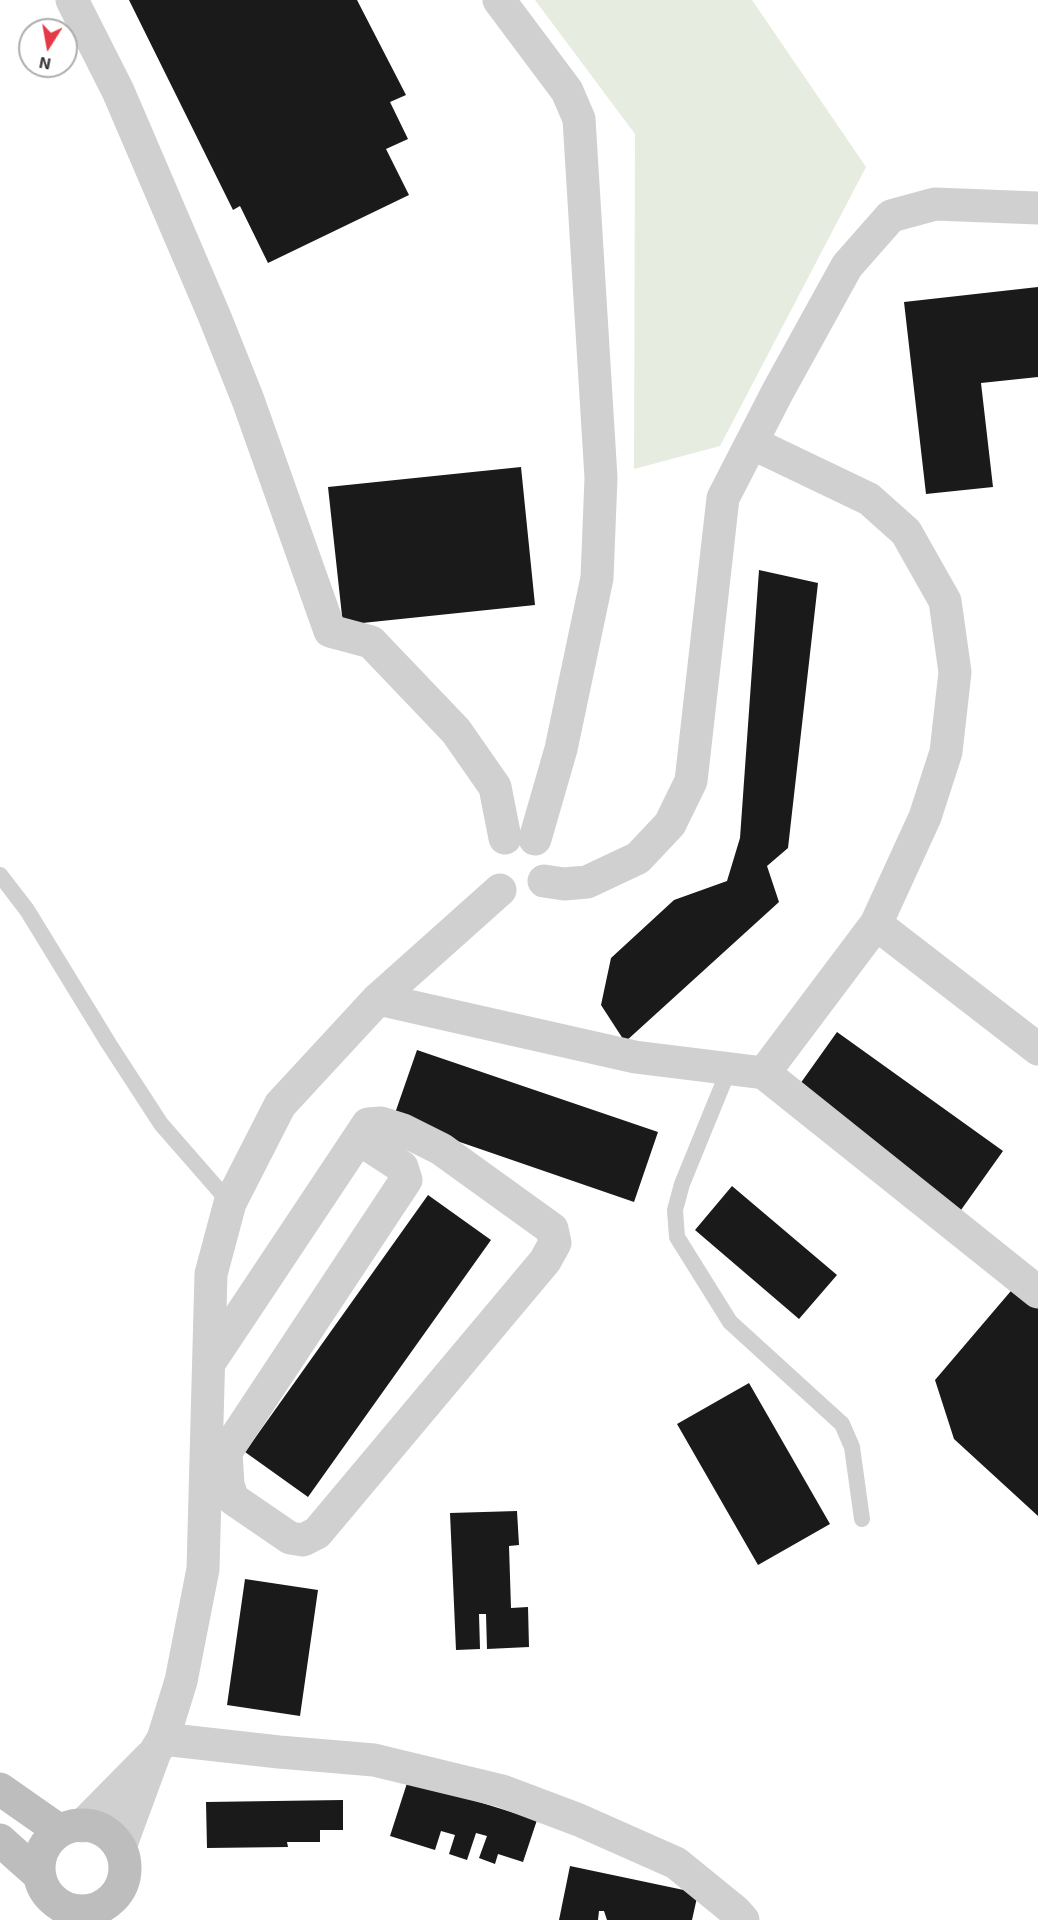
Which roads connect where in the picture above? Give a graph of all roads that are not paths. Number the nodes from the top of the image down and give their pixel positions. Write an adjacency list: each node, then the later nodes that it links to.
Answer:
1 (72, 0): 5 (street)
2 (499, 0): 5 (street)
3 (1038, 208): 4 (street)
4 (752, 443): 7 (street); 9 (street)
5 (520, 838): 7 (street); 8 (street)
6 (0, 875): 15 (lane)
7 (544, 881): 8 (street)
8 (500, 890): 10 (street)
9 (876, 924): 11 (street); 13 (street)
10 (378, 999): 12 (street); 15 (street)
11 (1038, 1049)
12 (729, 1069): 13 (street); 18 (lane)
13 (764, 1073): 16 (street)
14 (359, 1139): 14 (street); 17 (street)
15 (230, 1203): 17 (street)
16 (1038, 1292)
17 (209, 1363): 19 (street)
18 (862, 1519)
19 (159, 1745): 21 (street); 23 (street); 26 (street)
20 (0, 1789): 21 (street)
21 (71, 1828): 23 (street); 24 (street)
22 (0, 1840): 24 (street)
23 (120, 1847): 25 (street)
24 (38, 1874): 25 (street)
25 (112, 1913)
26 (743, 1920)

